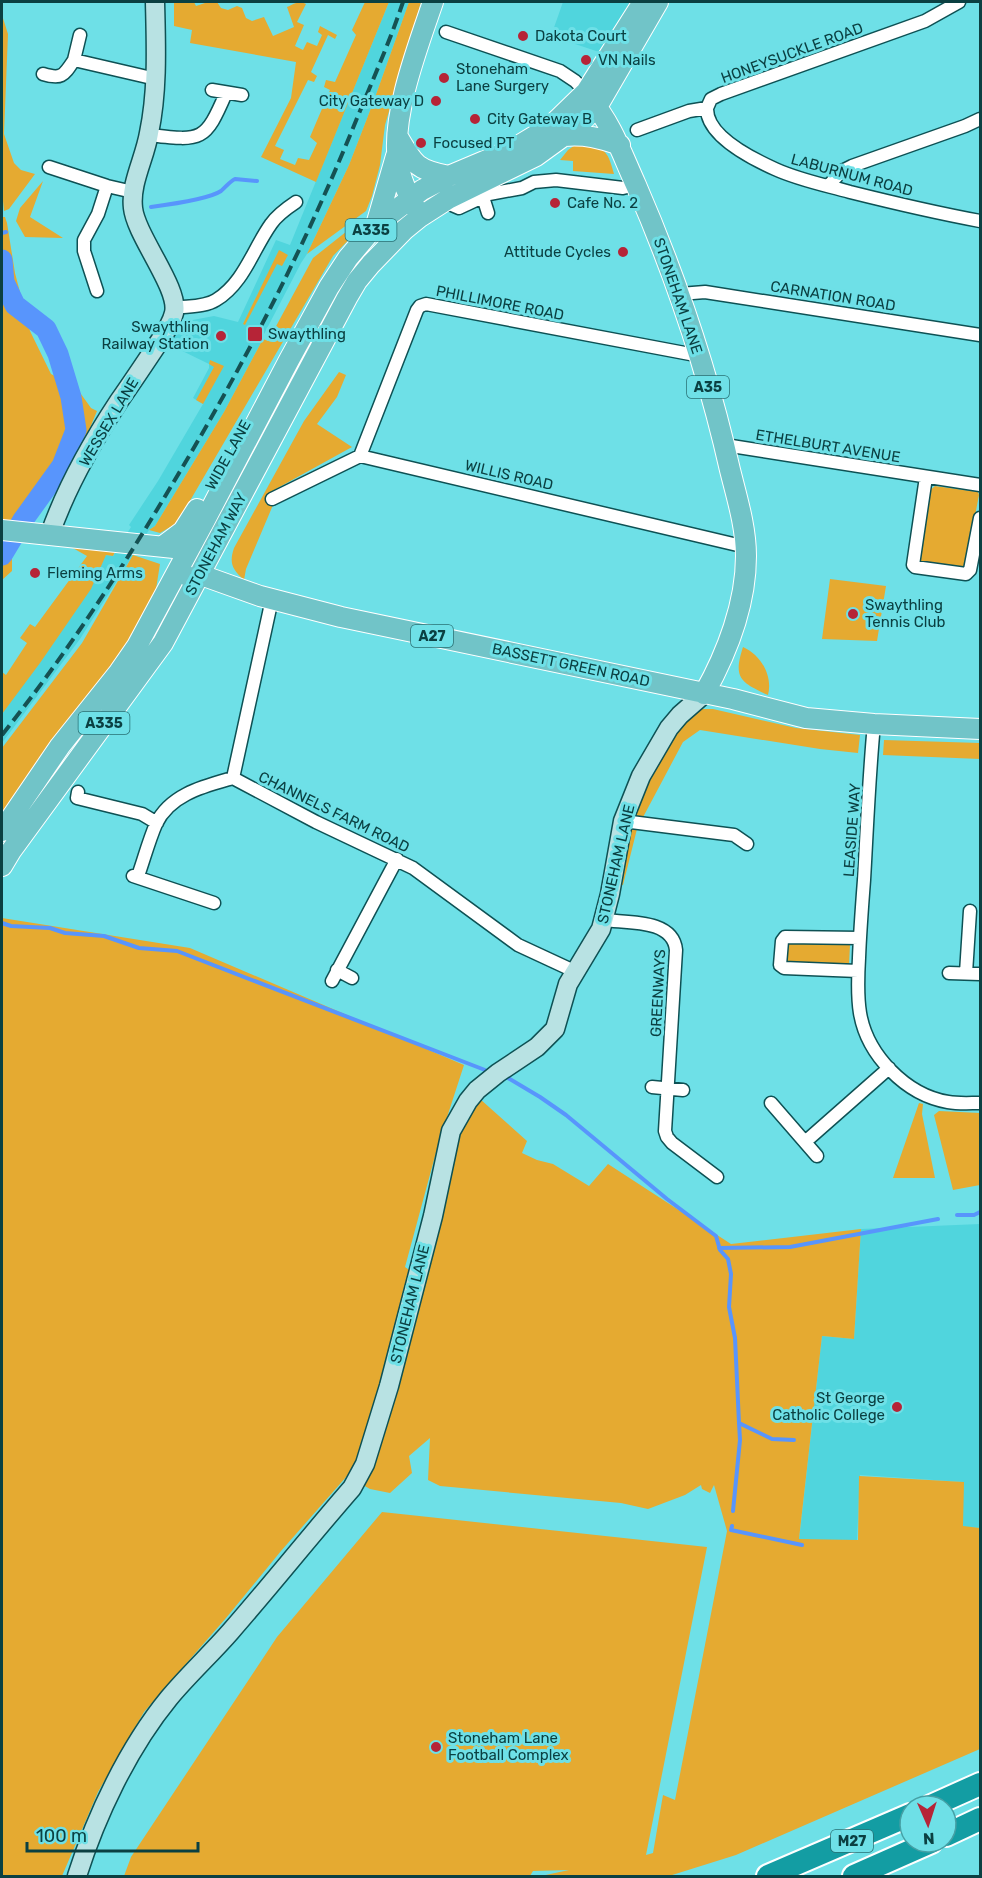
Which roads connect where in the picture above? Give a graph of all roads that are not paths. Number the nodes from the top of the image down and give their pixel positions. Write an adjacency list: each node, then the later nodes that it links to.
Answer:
1 (155, 2): 10 (street)
2 (433, 2): 20 (main road, A335)
3 (643, 2): 14 (main road)
4 (658, 2): 14 (main road)
5 (959, 2): 15 (street, HONEYSUCKLE ROAD)
6 (446, 32): 14 (street)
7 (80, 35): 8 (street)
8 (74, 60): 9 (street); 10 (street)
9 (43, 74)
10 (156, 79): 18 (street)
11 (212, 90): 12 (street)
12 (226, 93): 13 (street); 18 (street)
13 (242, 95)
14 (592, 100): 19 (main road, A335); 21 (main road, STONEHAM LANE / A35); 25 (main road, A335)
15 (707, 108): 17 (street, HONEYSUCKLE ROAD); 28 (street, LABURNUM ROAD)
16 (981, 119): 28 (street)
17 (637, 130)
18 (149, 135): 29 (street)
19 (564, 136): 21 (main road); 33 (main road, A335)
20 (397, 144): 25 (main road); 31 (main road, A335); 37 (main road)
21 (620, 145): 26 (main road, STONEHAM LANE / A35)
22 (74, 161): 24 (street)
23 (49, 167): 24 (street)
24 (69, 173): 27 (street)
25 (449, 176): 31 (main road, A335)
26 (636, 185): 30 (street); 39 (main road, STONEHAM LANE / A35)
27 (107, 186): 29 (street); 38 (street)
28 (828, 186): 36 (street, LABURNUM ROAD)
29 (133, 192): 40 (street)
30 (483, 197): 33 (street); 34 (street)
31 (410, 198): 35 (main road, A335); 37 (main road, STONEHAM WAY / A335)
32 (296, 202): 40 (street)
33 (453, 203): 35 (main road, A335)
34 (488, 213)
35 (420, 217): 51 (main road, STONEHAM WAY / A335)
36 (981, 221)
37 (376, 225): 43 (main road, STONEHAM WAY / A335)
38 (97, 291)
39 (680, 294): 41 (street, CARNATION ROAD); 42 (main road, STONEHAM LANE / A35)
40 (175, 308): 52 (street, WESSEX LANE)
41 (981, 335)
42 (698, 353): 44 (main road, STONEHAM LANE / A35); 45 (street, PHILLIMORE ROAD)
43 (289, 360): 53 (main road, WIDE LANE); 55 (main road, STONEHAM WAY / A335)
44 (724, 445): 46 (street, ETHELBURT AVENUE); 54 (main road, STONEHAM LANE / A35)
45 (360, 456): 48 (street); 54 (street, WILLIS ROAD)
46 (926, 477): 47 (street, ETHELBURT AVENUE); 49 (street)
47 (981, 485)
48 (272, 499)
49 (981, 518)
50 (2, 530): 52 (main road)
51 (221, 533): 55 (main road); 56 (main road, STONEHAM WAY / A335)
52 (50, 534): 53 (main road)
53 (163, 546): 55 (main road)
54 (746, 547): 59 (main road, STONEHAM LANE / A35)
55 (190, 548): 57 (main road, STONEHAM WAY / A335)
56 (201, 575): 57 (main road); 58 (main road, BASSETT GREEN ROAD / A27); 69 (main road, STONEHAM WAY / A335)
57 (168, 588): 66 (main road, STONEHAM WAY / A335)
58 (272, 599): 59 (main road, BASSETT GREEN ROAD / A27); 62 (street)
59 (704, 694): 60 (main road, BASSETT GREEN ROAD / A27); 64 (street, STONEHAM LANE)
60 (874, 724): 61 (main road, BASSETT GREEN ROAD / A27); 73 (street, LEASIDE WAY)
61 (981, 729)
62 (233, 778): 65 (street); 68 (street, CHANNELS FARM ROAD)
63 (78, 792): 65 (street)
64 (623, 821): 67 (street); 72 (street, STONEHAM LANE)
65 (157, 823): 70 (street)
66 (2, 831)
67 (747, 844)
68 (397, 859): 74 (street, CHANNELS FARM ROAD); 79 (street)
69 (2, 866)
70 (214, 903)
71 (970, 911): 77 (street)
72 (604, 920): 74 (street, STONEHAM LANE); 82 (street, GREENWAYS)
73 (860, 938): 75 (street, LEASIDE WAY); 75 (street)
74 (574, 971): 95 (street, STONEHAM LANE)
75 (858, 971): 80 (street, LEASIDE WAY)
76 (949, 973): 77 (street)
77 (966, 973): 78 (street)
78 (981, 974)
79 (352, 978)
80 (889, 1068): 85 (street, LEASIDE WAY); 86 (street)
81 (652, 1087): 82 (street)
82 (668, 1088): 83 (street); 88 (street, GREENWAYS)
83 (683, 1089)
84 (771, 1103): 86 (street)
85 (981, 1103)
86 (805, 1142): 87 (street)
87 (817, 1156)
88 (717, 1178)
89 (981, 1784): 90 (highway)
90 (958, 1794)
91 (898, 1820): 96 (highway, M27)
92 (981, 1820): 93 (highway)
93 (958, 1830)
94 (904, 1854): 97 (highway, M27)
95 (76, 1876)
96 (768, 1876)
97 (854, 1876)

